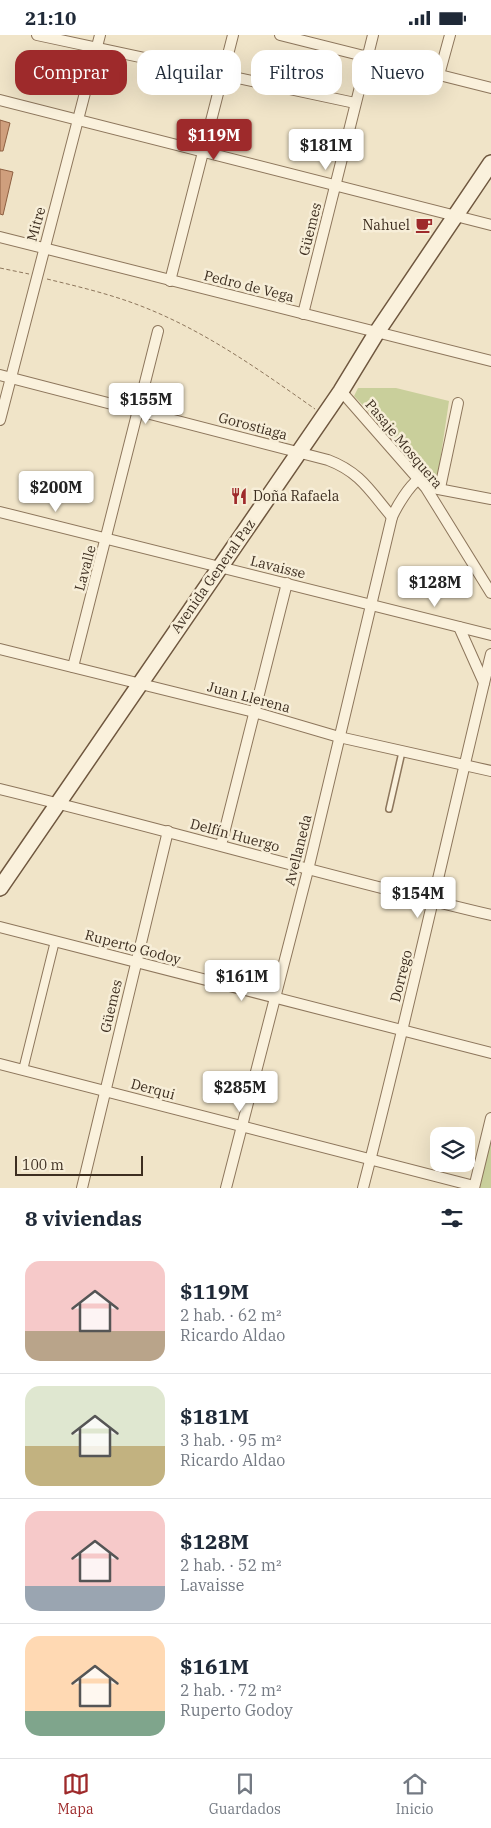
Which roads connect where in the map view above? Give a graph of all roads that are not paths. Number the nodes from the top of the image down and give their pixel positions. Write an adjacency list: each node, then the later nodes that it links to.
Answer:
1 (38, 35): 7 (street)
2 (100, 35): 7 (street, Mitre)
3 (233, 35): 8 (street)
4 (280, 35): 10 (street)
5 (373, 35): 9 (street, Güemes)
6 (450, 35): 12 (street)
7 (97, 48): 11 (street); 20 (street, Mitre)
8 (230, 50)
9 (369, 50)
10 (352, 54)
11 (137, 56)
12 (443, 60)
13 (443, 76): 15 (street)
14 (241, 78): 19 (street)
15 (491, 87)
16 (219, 95): 21 (street)
17 (357, 95): 19 (street, Güemes)
18 (0, 101): 20 (street)
19 (355, 103): 23 (street, Güemes)
20 (79, 121): 21 (street); 27 (street, Mitre)
21 (204, 152): 23 (street); 28 (street)
22 (491, 163): 24 (main road, Avenida General Paz)
23 (335, 185): 24 (street); 29 (street, Güemes)
24 (454, 216): 25 (street); 31 (main road, Avenida General Paz)
25 (491, 225)
26 (0, 237): 27 (street, Pedro de Vega)
27 (43, 248): 28 (street, Pedro de Vega); 34 (street, Mitre)
28 (170, 281): 29 (street, Pedro de Vega)
29 (303, 314): 31 (street, Pedro de Vega)
30 (158, 331): 37 (street, Lavalle)
31 (377, 332): 32 (street, Pedro de Vega); 35 (main road, Avenida General Paz)
32 (491, 361)
33 (0, 375): 34 (street, Gorostiaga)
34 (11, 377): 37 (street, Gorostiaga); 38 (street, Mitre)
35 (341, 391): 39 (main road, Avenida General Paz); 40 (street, Pasaje Mosquera)
36 (458, 403): 42 (street)
37 (138, 410): 39 (street, Gorostiaga); 46 (street, Lavalle)
38 (0, 420)
39 (299, 452): 45 (street, Gorostiaga); 47 (main road, Avenida General Paz)
40 (418, 479): 41 (street, Pasaje Mosquera); 45 (street)
41 (426, 488): 42 (street); 49 (street, Pasaje Mosquera)
42 (440, 488): 43 (street)
43 (491, 499)
44 (0, 512): 46 (street, Lavaisse)
45 (392, 517): 50 (street, Avellaneda)
46 (107, 538): 47 (street, Lavaisse); 55 (street, Lavalle)
47 (218, 567): 48 (street, Lavaisse); 56 (main road, Avenida General Paz)
48 (287, 583): 50 (street, Lavaisse); 58 (street)
49 (491, 593)
50 (372, 605): 51 (street, Lavaisse); 59 (street, Avellaneda)
51 (459, 627): 52 (street, Lavaisse); 57 (street)
52 (491, 635)
53 (0, 649): 55 (street, Juan Llerena)
54 (491, 654): 57 (street, Dorrego)
55 (73, 667): 56 (street, Juan Llerena)
56 (139, 683): 58 (street, Juan Llerena); 64 (main road, Avenida General Paz)
57 (484, 683): 61 (street, Dorrego)
58 (254, 712): 59 (street, Juan Llerena); 67 (street)
59 (340, 737): 60 (street, Juan Llerena); 68 (street, Avellaneda)
60 (402, 752): 61 (street, Juan Llerena); 65 (lane)
61 (464, 766): 62 (street, Juan Llerena); 70 (street, Dorrego)
62 (491, 771)
63 (0, 789): 64 (street, Delfín Huergo)
64 (58, 803): 66 (street, Delfín Huergo); 69 (main road, Avenida General Paz)
65 (389, 809)
66 (168, 831): 67 (street, Delfín Huergo); 74 (street, Güemes)
67 (220, 845): 68 (street, Delfín Huergo)
68 (308, 870): 70 (street, Delfín Huergo); 75 (street, Avellaneda)
69 (0, 888)
70 (435, 902): 71 (street, Delfín Huergo); 76 (street, Dorrego)
71 (491, 915)
72 (0, 927): 73 (street, Ruperto Godoy)
73 (55, 941): 74 (street, Ruperto Godoy); 79 (street)
74 (136, 962): 75 (street, Ruperto Godoy); 80 (street, Güemes)
75 (274, 998): 76 (street, Ruperto Godoy); 82 (street, Avellaneda)
76 (402, 1031): 77 (street, Ruperto Godoy); 83 (street, Dorrego)
77 (491, 1053)
78 (0, 1064): 79 (street, Derqui)
79 (23, 1070): 80 (street, Derqui)
80 (105, 1091): 82 (street, Derqui); 85 (street, Güemes)
81 (491, 1118): 84 (street)
82 (242, 1127): 83 (street, Derqui); 86 (street, Avellaneda)
83 (370, 1161): 84 (street, Derqui); 87 (street, Dorrego)
84 (474, 1187)
85 (82, 1188)
86 (226, 1188)
87 (363, 1188)

